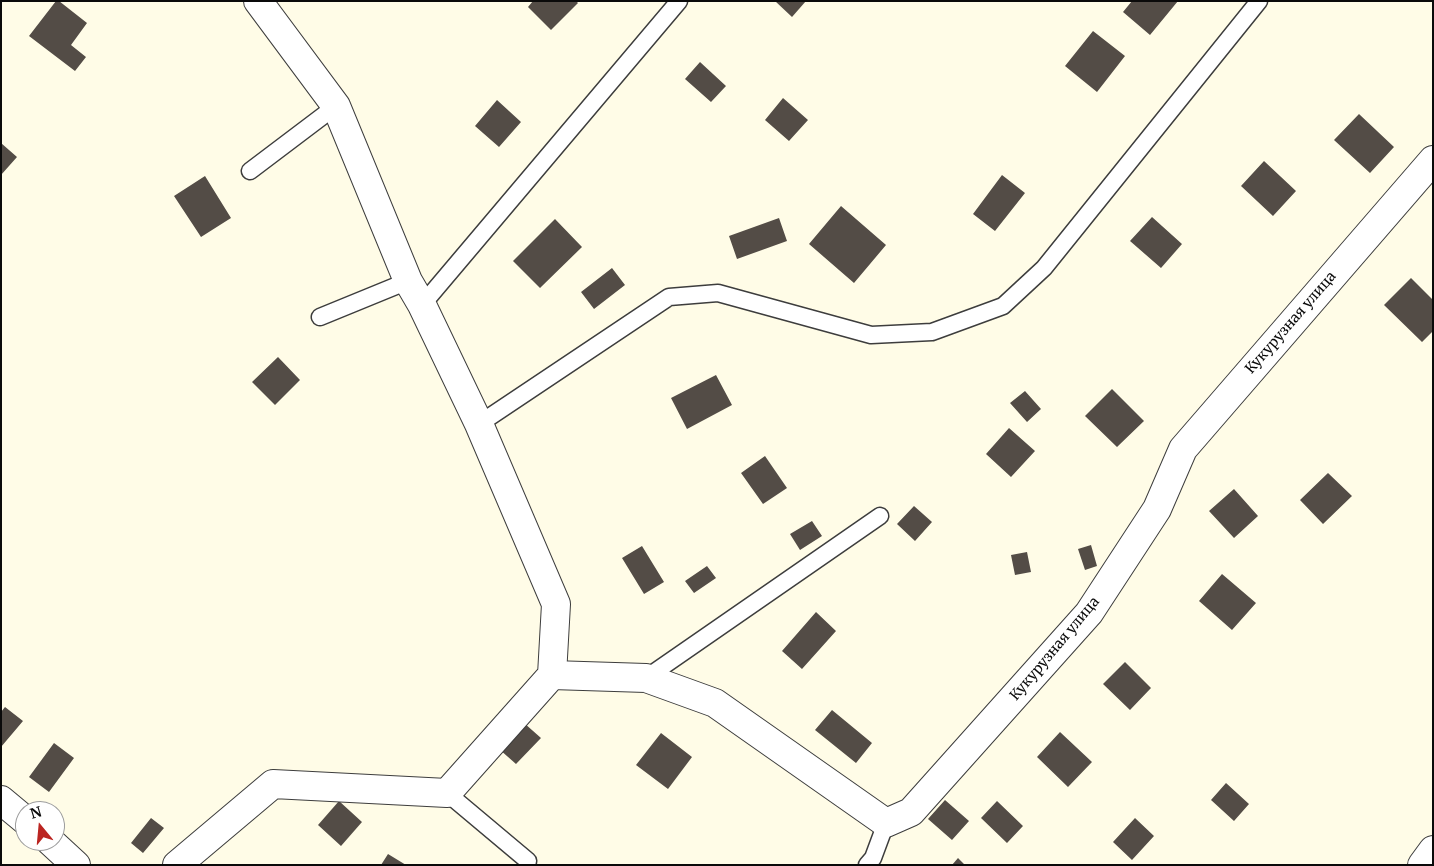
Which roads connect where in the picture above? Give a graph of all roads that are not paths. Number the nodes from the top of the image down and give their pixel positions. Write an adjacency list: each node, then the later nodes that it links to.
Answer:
1 (258, 1): 4 (street)
2 (679, 1): 8 (lane)
3 (1259, 1): 10 (lane)
4 (336, 106): 6 (lane); 7 (street)
5 (1433, 160): 17 (street, Кукурузная улица)
6 (250, 170)
7 (408, 280): 8 (street); 9 (lane)
8 (422, 305): 10 (street)
9 (320, 316)
10 (480, 424): 12 (street)
11 (880, 516): 13 (lane)
12 (552, 675): 13 (street); 14 (street)
13 (646, 678): 17 (street)
14 (447, 793): 20 (lane); 22 (street)
15 (1, 800): 16 (street)
16 (15, 812)
17 (886, 823): 23 (lane)
18 (1433, 850): 24 (street)
19 (61, 851): 21 (street)
20 (528, 861)
21 (76, 865)
22 (177, 865)
23 (867, 865)
24 (1422, 865)

